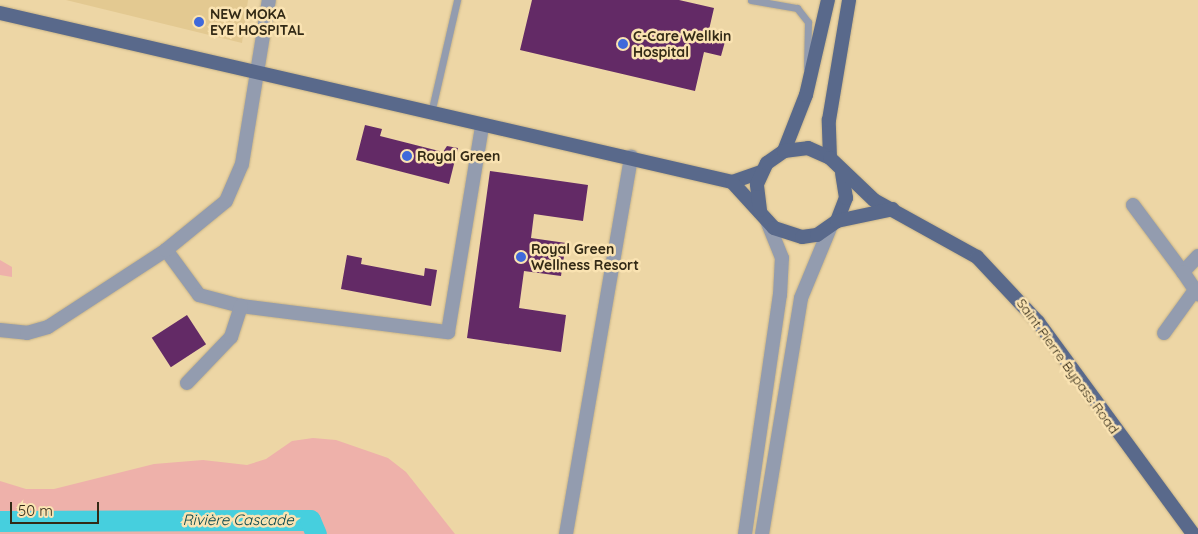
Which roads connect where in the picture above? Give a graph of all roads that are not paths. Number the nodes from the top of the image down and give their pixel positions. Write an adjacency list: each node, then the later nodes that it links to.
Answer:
1 (269, 0): 7 (street)
2 (458, 0): 9 (lane)
3 (751, 0): 8 (lane)
4 (828, 0): 8 (main road)
5 (849, 0): 13 (main road)
6 (0, 13): 7 (main road)
7 (257, 72): 9 (main road); 21 (street)
8 (806, 95): 11 (main road)
9 (431, 113): 10 (main road)
10 (482, 126): 12 (main road); 25 (street)
11 (784, 151): 13 (main road); 14 (main road)
12 (631, 157): 16 (main road); 29 (street)
13 (830, 158): 15 (main road)
14 (762, 172): 16 (main road); 19 (main road)
15 (842, 173): 18 (main road, Saint Pierre Bypass Road); 20 (main road)
16 (732, 182): 19 (main road)
17 (1133, 205): 23 (street)
18 (893, 209): 20 (main road); 32 (main road, Saint Pierre Bypass Road)
19 (762, 213): 20 (main road); 30 (street)
20 (833, 224): 31 (street)
21 (166, 250): 25 (street); 26 (street)
22 (1198, 256): 23 (street)
23 (1183, 272): 24 (street)
24 (1197, 292): 27 (street)
25 (241, 306): 28 (street)
26 (0, 330)
27 (1164, 333)
28 (187, 383)
29 (566, 534)
30 (745, 534)
31 (762, 534)
32 (1192, 534)

